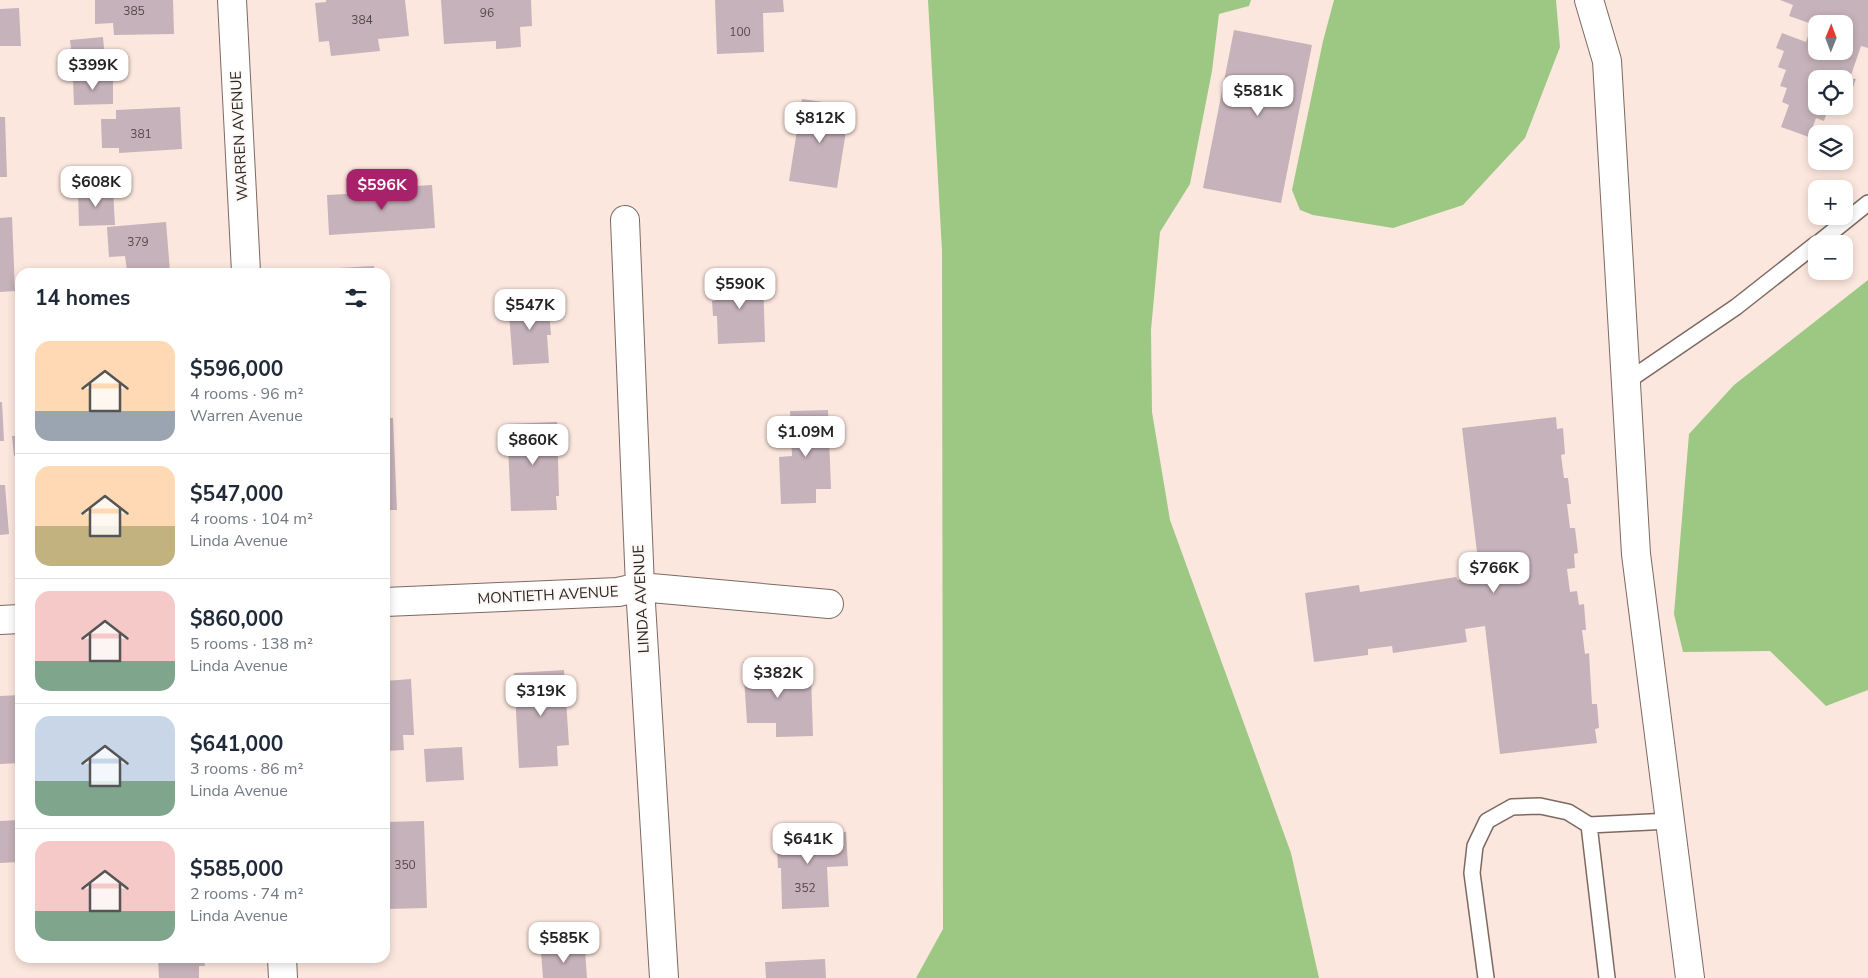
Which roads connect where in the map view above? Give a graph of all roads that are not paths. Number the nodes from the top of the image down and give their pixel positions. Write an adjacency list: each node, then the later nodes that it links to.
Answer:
1 (232, 0): 7 (street, WARREN AVENUE)
2 (1589, 0): 8 (street)
3 (1868, 203): 5 (lane)
4 (625, 220): 9 (street, LINDA AVENUE)
5 (1827, 235)
6 (1808, 250): 8 (lane)
7 (246, 268)
8 (1626, 382): 14 (street)
9 (640, 587): 10 (street, MONTIETH AVENUE); 11 (street, MONTIETH AVENUE); 18 (street, LINDA AVENUE)
10 (390, 602)
11 (829, 604)
12 (15, 619): 13 (street)
13 (0, 620)
14 (1670, 821): 15 (lane); 21 (street)
15 (1589, 825): 19 (lane); 20 (lane)
16 (282, 963): 17 (street)
17 (283, 978)
18 (664, 978)
19 (1486, 978)
20 (1607, 978)
21 (1690, 978)

